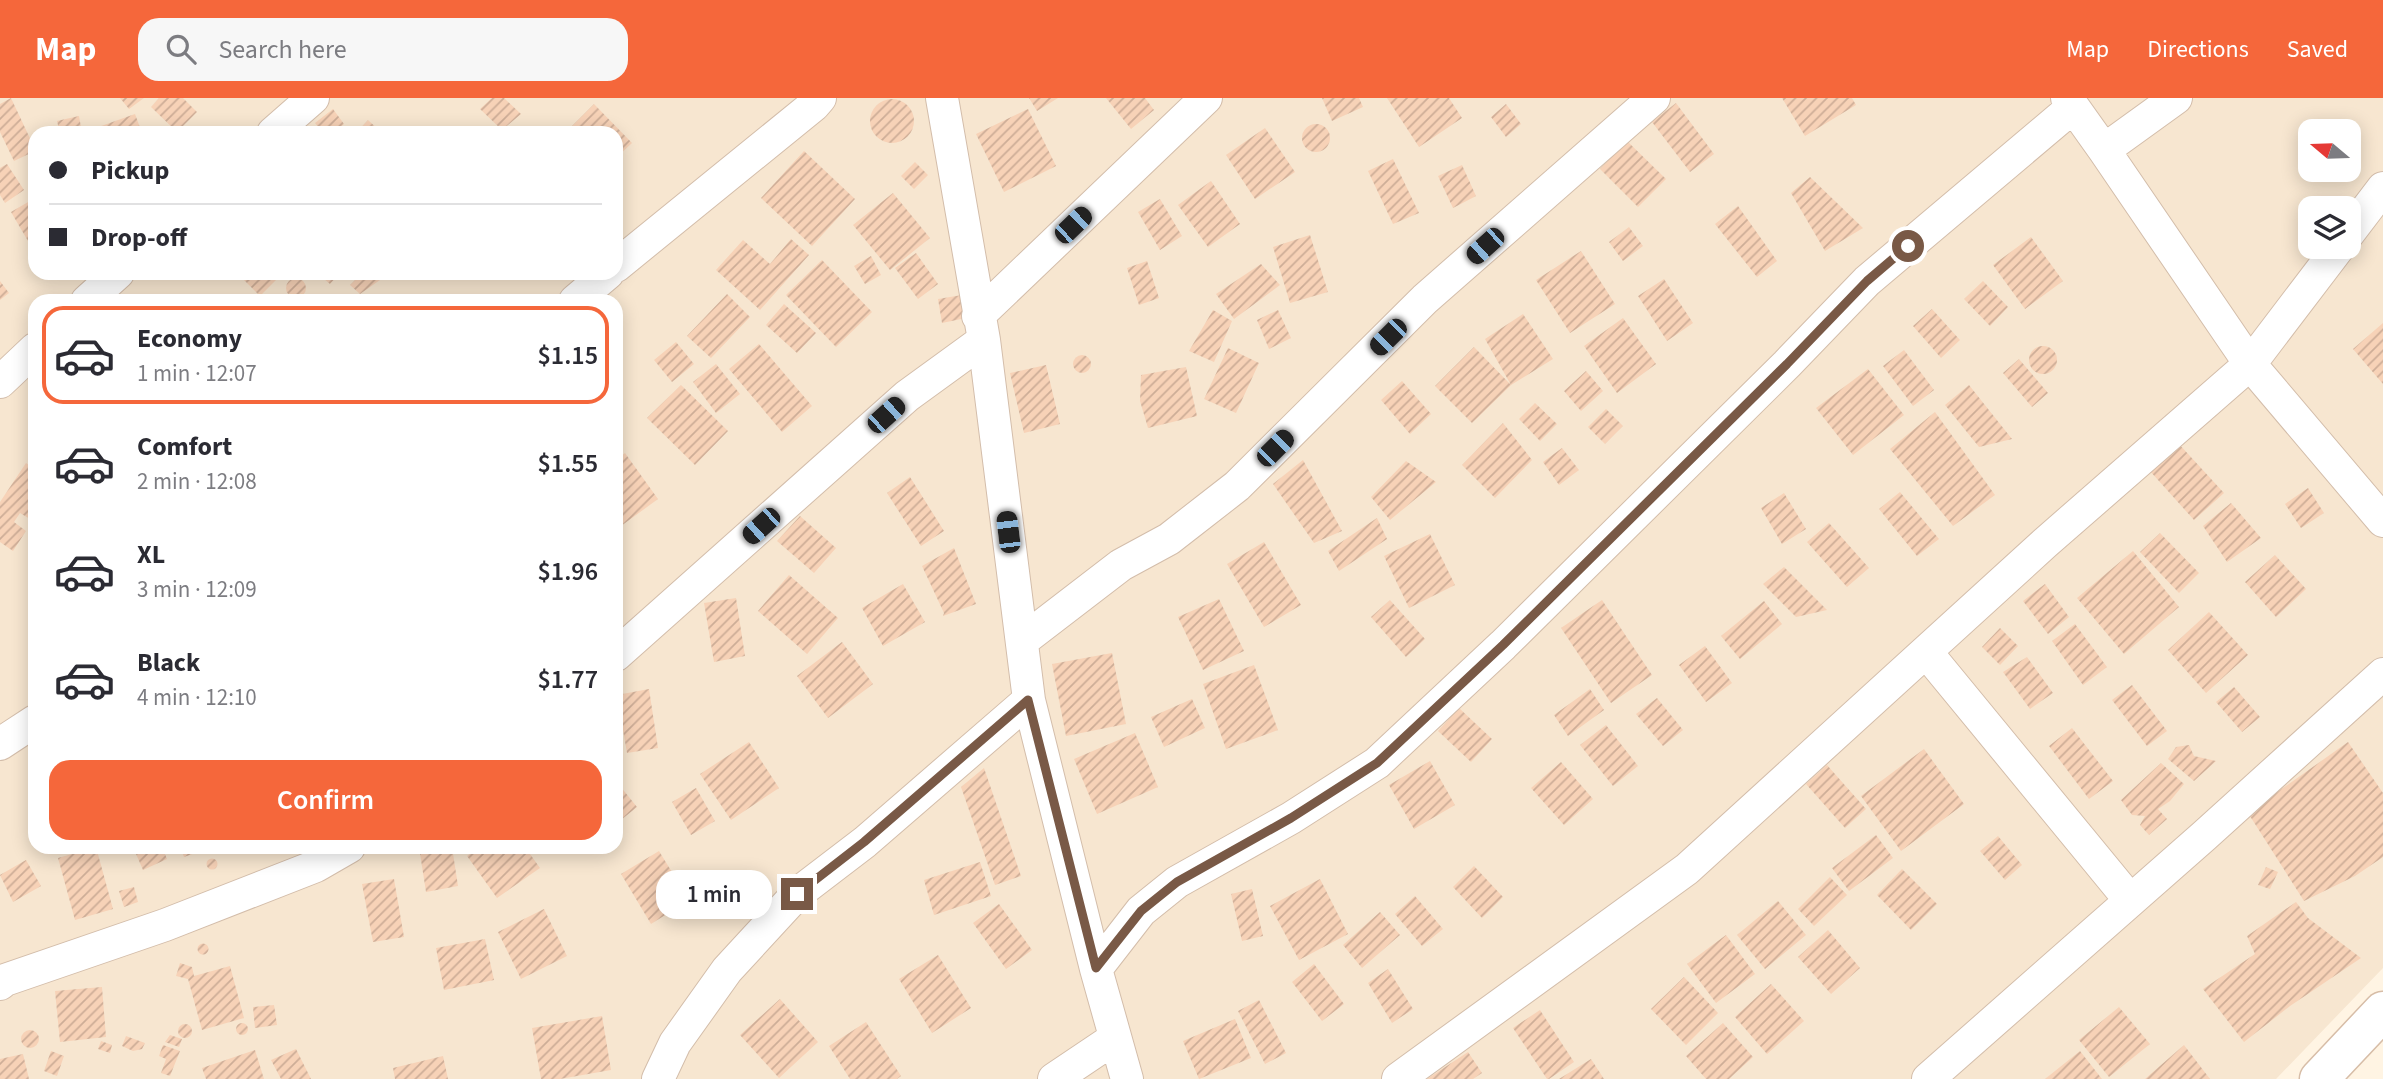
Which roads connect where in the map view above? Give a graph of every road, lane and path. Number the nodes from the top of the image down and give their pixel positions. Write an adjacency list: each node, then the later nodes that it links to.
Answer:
1 (313, 98): 8 (street)
2 (820, 98): 13 (street)
3 (942, 98): 18 (street)
4 (1206, 98): 18 (street)
5 (1654, 98): 23 (street)
6 (2176, 98): 9 (street)
7 (2070, 103): 9 (street); 32 (street)
8 (281, 126)
9 (2104, 149): 20 (street)
10 (2383, 188): 11 (street)
11 (2361, 217)
12 (2330, 259): 20 (street)
13 (623, 261)
14 (110, 280): 16 (street)
15 (600, 280): 17 (street)
16 (95, 294)
17 (583, 294)
18 (981, 328): 23 (street); 24 (street)
19 (28, 356): 21 (street)
20 (2250, 363): 22 (street); 25 (street)
21 (0, 382)
22 (2383, 521)
23 (1022, 641): 27 (street)
24 (623, 649)
25 (1927, 653): 31 (street); 39 (street)
26 (2383, 674): 31 (street)
27 (1028, 700): 32 (street); 36 (street)
28 (28, 726): 29 (street)
29 (0, 744)
30 (337, 854): 33 (street)
31 (2130, 901): 40 (street)
32 (1096, 968): 35 (street)
33 (0, 984)
34 (2383, 1011): 41 (street)
35 (1115, 1038): 37 (street); 38 (street)
36 (658, 1079)
37 (1054, 1079)
38 (1127, 1079)
39 (1398, 1079)
40 (1928, 1079)
41 (2319, 1079)

